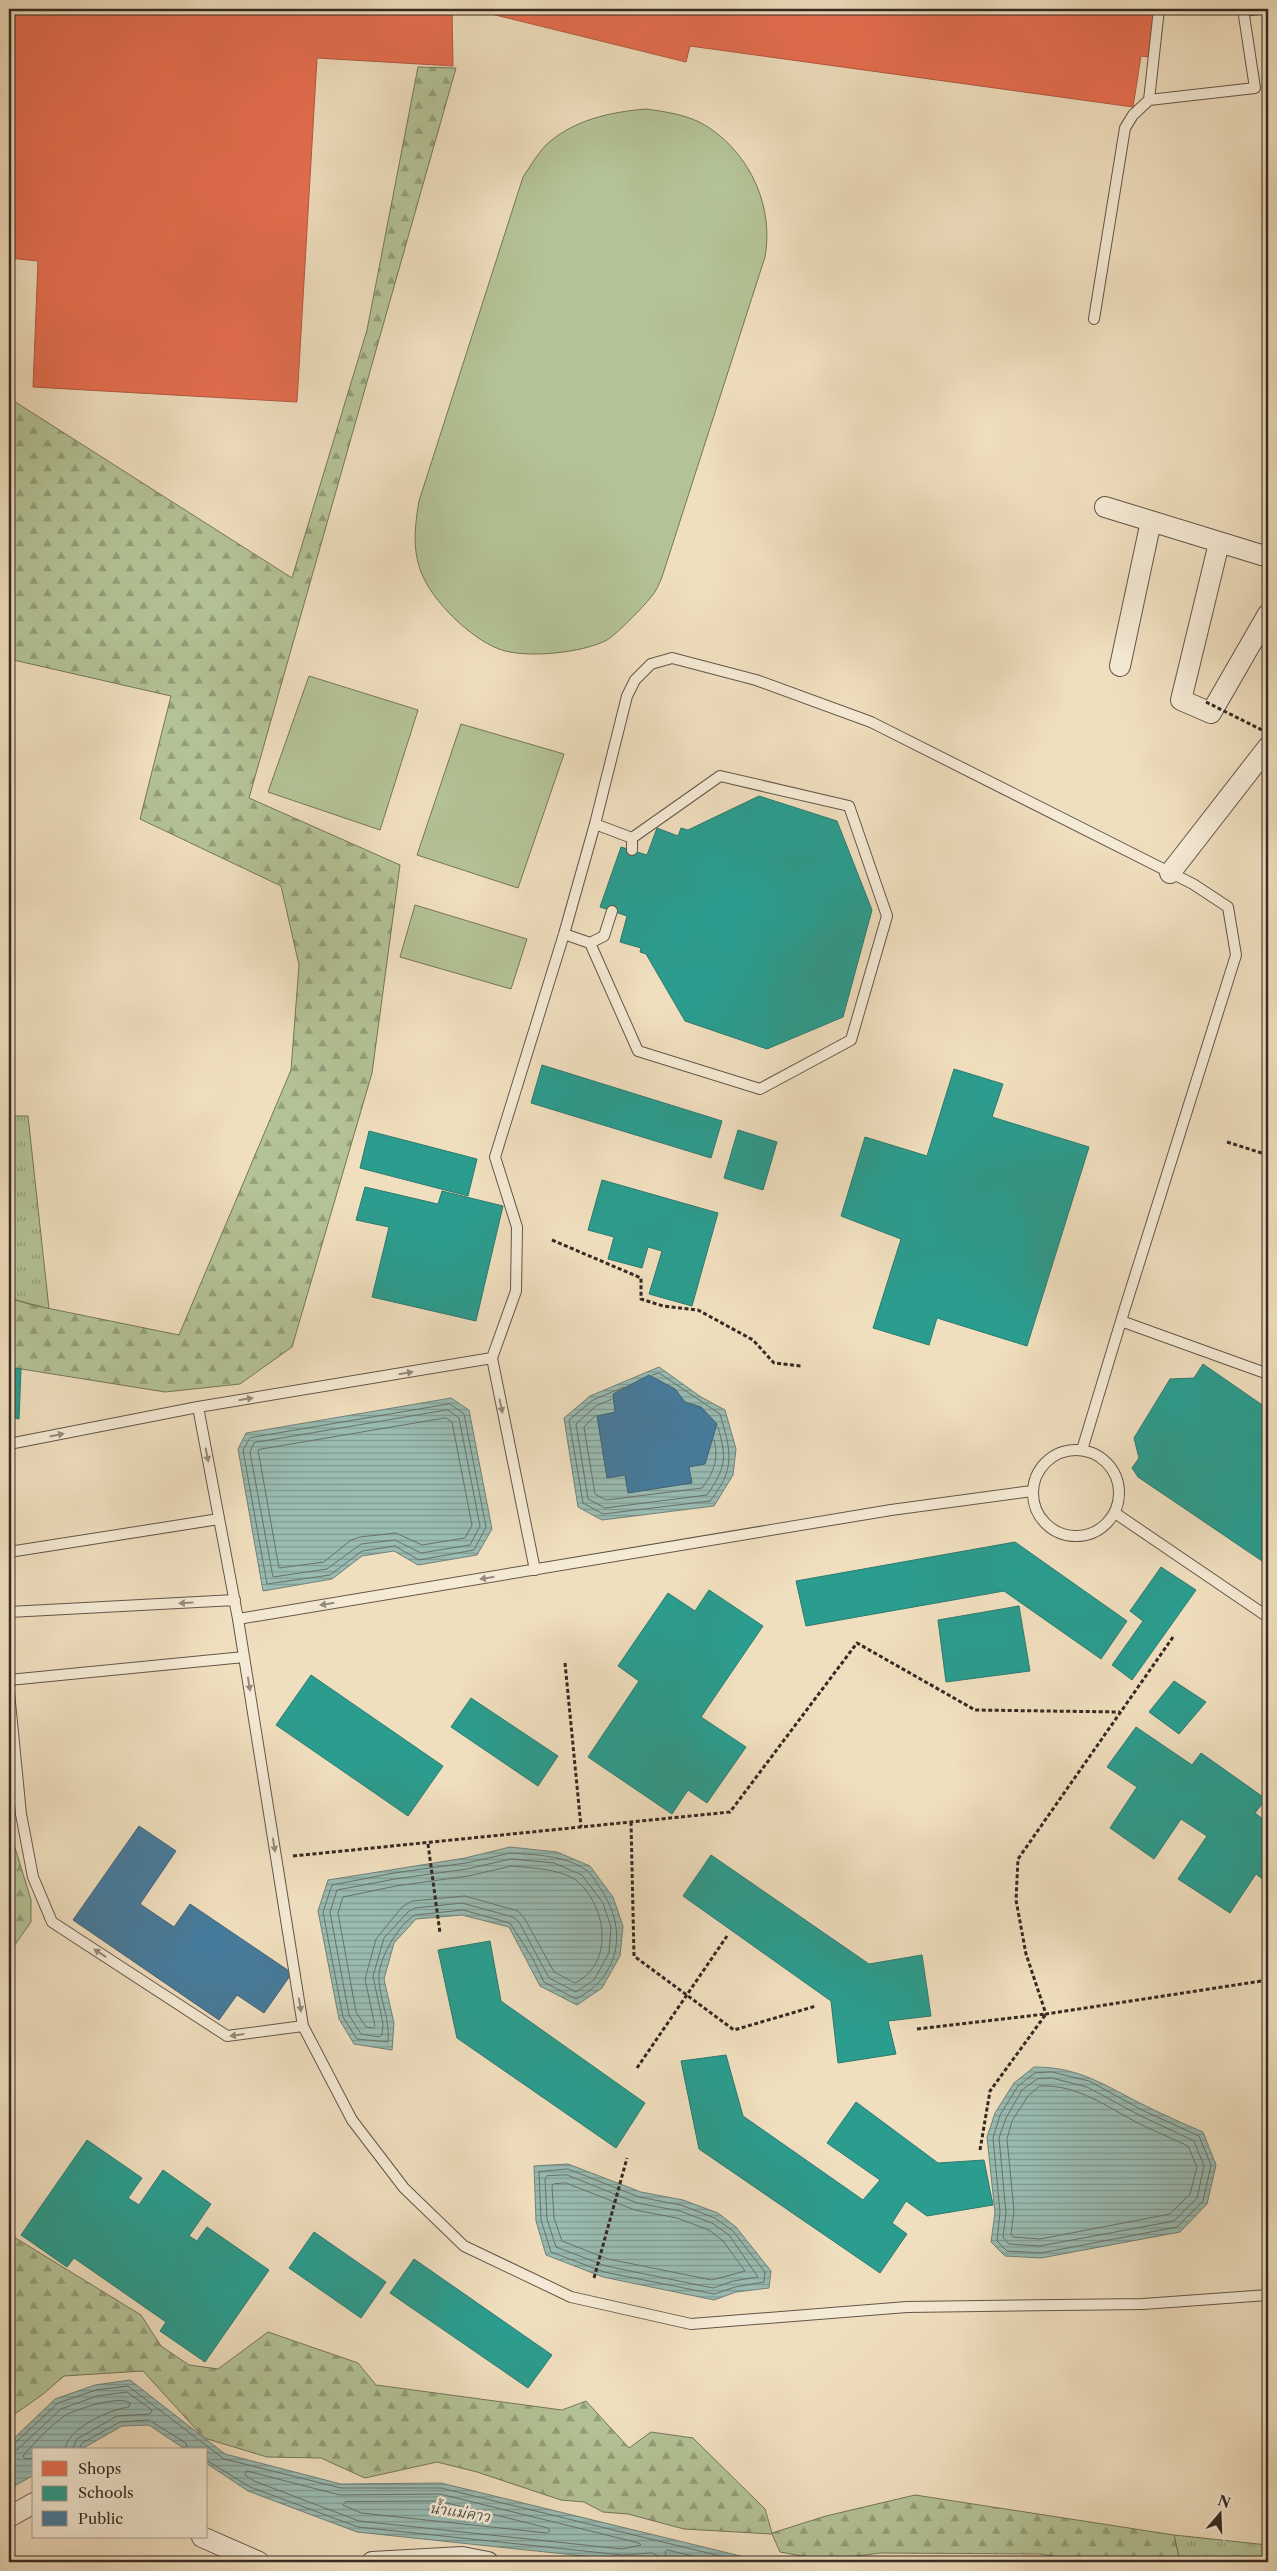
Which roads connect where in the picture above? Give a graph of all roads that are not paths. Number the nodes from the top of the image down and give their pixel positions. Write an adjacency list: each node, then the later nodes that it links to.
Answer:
1 (1159, 9): 4 (lane)
2 (1258, 9): 3 (lane)
3 (1244, 10): 4 (lane)
4 (1149, 100): 5 (lane)
5 (1094, 319)
6 (1105, 507): 7 (street)
7 (1151, 521): 8 (street); 11 (street)
8 (1219, 543): 9 (street); 10 (street)
9 (1268, 557)
10 (1268, 614)
11 (1120, 666)
12 (1268, 748): 16 (street)
13 (595, 824): 14 (lane); 16 (lane); 18 (lane)
14 (632, 838): 15 (lane); 19 (lane)
15 (632, 850)
16 (1170, 873): 20 (lane)
17 (612, 911): 19 (lane)
18 (564, 934): 19 (lane); 21 (lane)
19 (590, 943)
20 (1121, 1321): 22 (lane); 25 (lane)
21 (492, 1358): 23 (lane, one-way to 21); 30 (lane, one-way to 30)
22 (1268, 1374)
23 (198, 1407): 24 (lane, one-way to 23); 28 (lane, one-way to 28)
24 (9, 1444)
25 (1082, 1450): 26 (lane); 27 (lane)
26 (1032, 1491): 27 (lane); 30 (lane)
27 (1115, 1513): 33 (lane)
28 (219, 1519): 29 (lane); 31 (lane)
29 (9, 1552)
30 (535, 1570): 34 (lane, one-way to 34)
31 (234, 1600): 32 (lane, one-way to 32); 34 (lane)
32 (9, 1612)
33 (1268, 1617)
34 (238, 1619): 35 (lane)
35 (244, 1657): 36 (lane); 38 (lane, one-way to 38)
36 (9, 1680)
37 (9, 1692): 38 (lane, one-way to 37)
38 (303, 2026): 39 (lane)
39 (1268, 2295)
40 (32, 2504): 41 (street)
41 (9, 2517)
42 (204, 2538): 43 (street)
43 (259, 2562)
44 (372, 2562): 45 (street)
45 (488, 2562)

